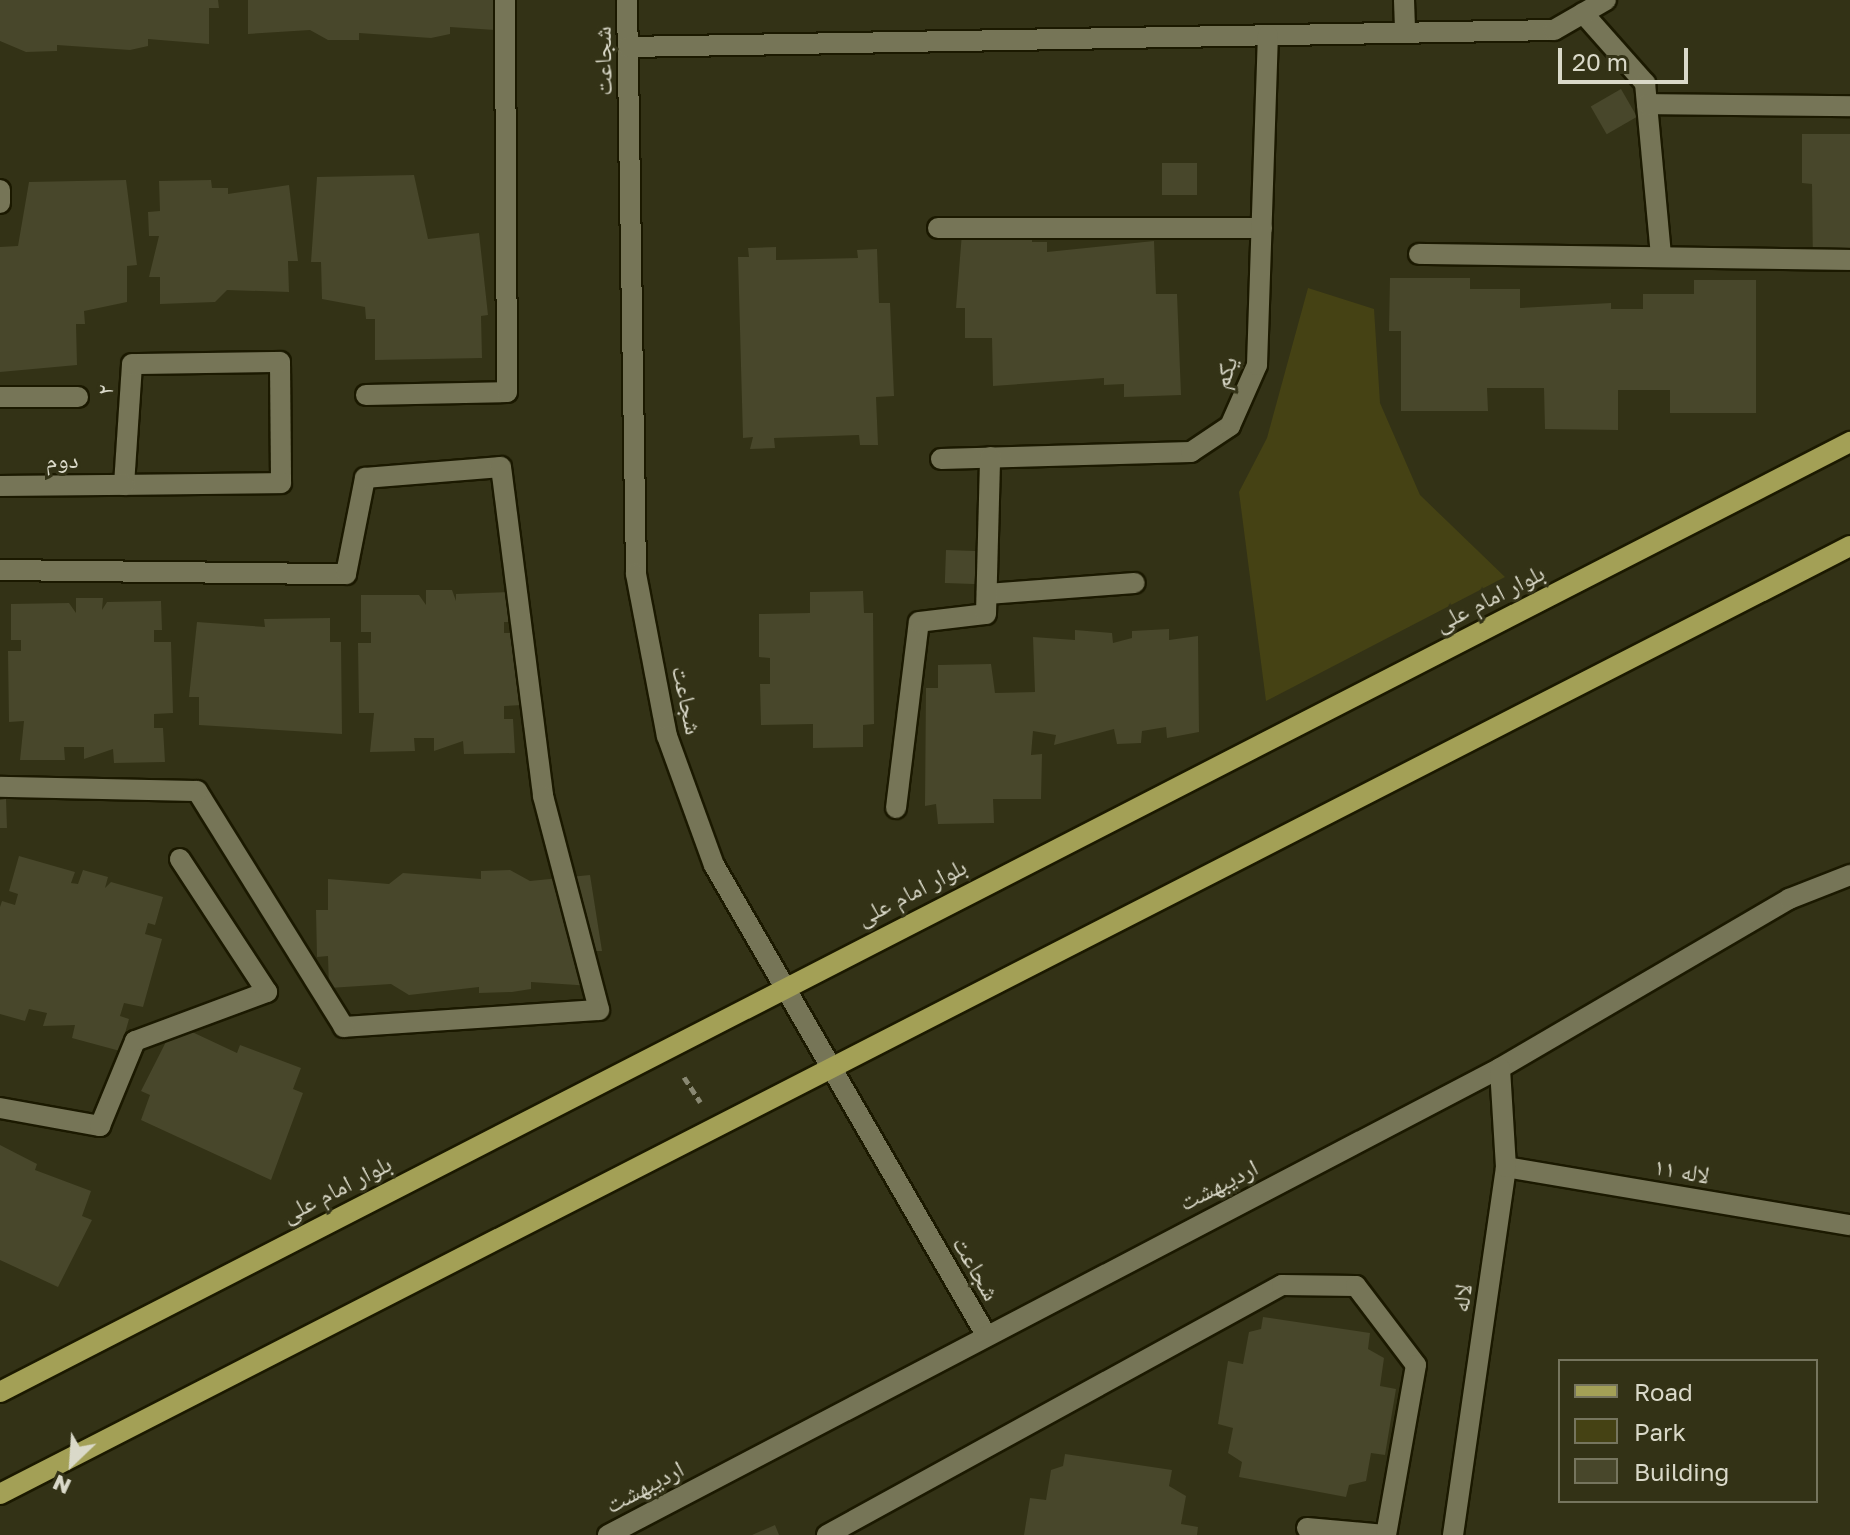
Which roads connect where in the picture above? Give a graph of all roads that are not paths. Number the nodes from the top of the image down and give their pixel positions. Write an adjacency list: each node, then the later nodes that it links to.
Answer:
1 (505, 0): 18 (street)
2 (627, 0): 8 (street, شجاعت)
3 (1404, 0): 6 (street)
4 (1606, 0): 5 (street)
5 (1583, 13): 6 (street); 9 (street)
6 (1405, 32): 7 (street)
7 (1268, 35): 8 (street); 14 (street, یکم)
8 (628, 47): 34 (street, شجاعت)
9 (1647, 104): 10 (street); 16 (street)
10 (1850, 106)
11 (0, 190): 12 (street)
12 (0, 203)
13 (938, 228): 14 (street)
14 (1262, 228): 22 (street, یکم)
15 (1419, 254): 16 (street)
16 (1661, 256): 17 (street)
17 (1850, 260)
18 (366, 395)
19 (0, 397): 20 (street)
20 (78, 397)
21 (1850, 442): 34 (main road, بلوار امام علی)
22 (990, 457): 23 (street, یکم); 29 (street)
23 (941, 459)
24 (124, 485): 24 (street, ۲); 25 (street, دوم)
25 (0, 486)
26 (1850, 546): 35 (main road)
27 (0, 570): 30 (street)
28 (1135, 583): 29 (street)
29 (987, 594): 31 (street)
30 (0, 787)
31 (896, 808)
32 (180, 859): 37 (street)
33 (1850, 875): 36 (street, اردیبهشت)
34 (781, 987): 35 (street, شجاعت); 41 (main road, بلوار امام علی)
35 (830, 1068): 40 (street, شجاعت); 42 (main road)
36 (1500, 1068): 38 (street, لاله); 40 (street, اردیبهشت)
37 (0, 1108)
38 (1506, 1167): 39 (street, لاله ۱۱); 47 (street, لاله)
39 (1850, 1225)
40 (985, 1333): 44 (street, اردیبهشت)
41 (0, 1392)
42 (0, 1494)
43 (1307, 1528): 46 (street)
44 (608, 1535)
45 (827, 1535): 46 (street)
46 (1386, 1535)
47 (1453, 1535)

